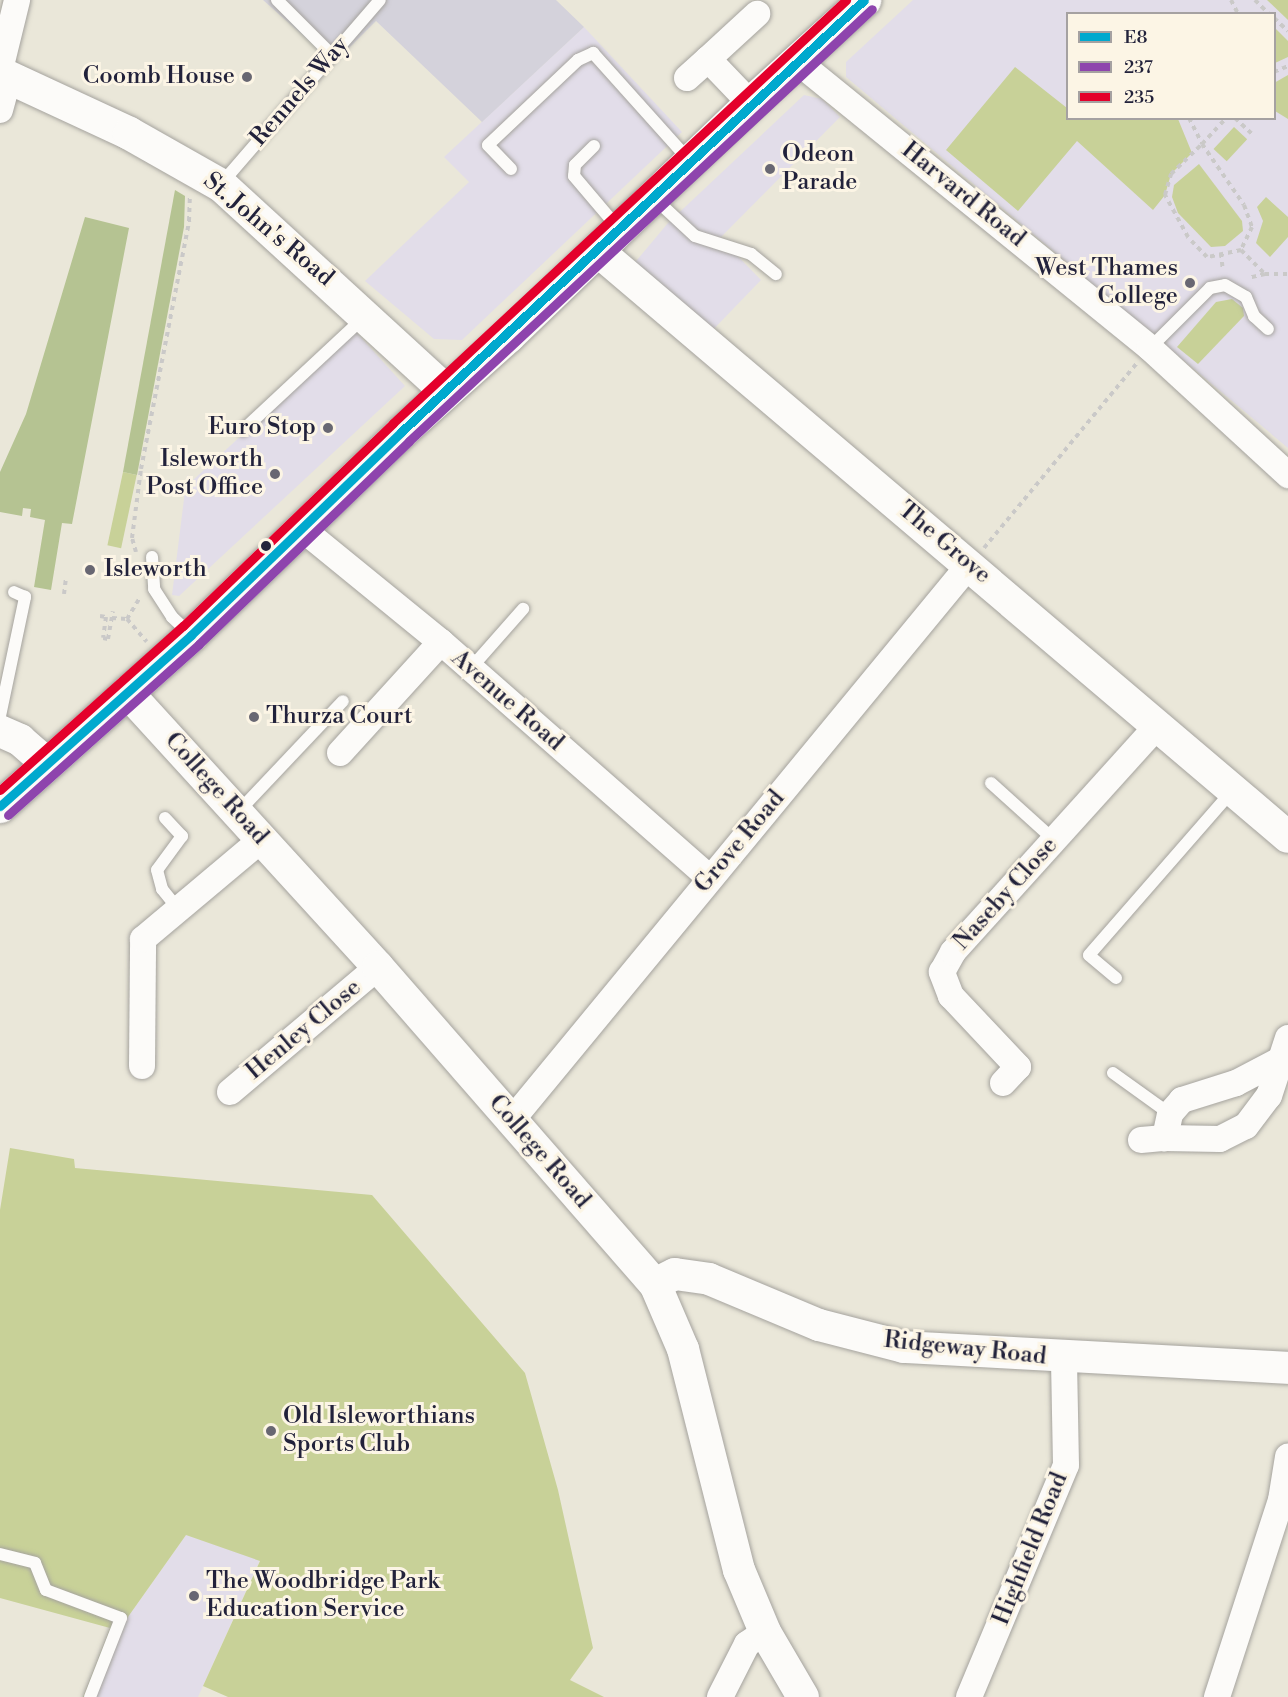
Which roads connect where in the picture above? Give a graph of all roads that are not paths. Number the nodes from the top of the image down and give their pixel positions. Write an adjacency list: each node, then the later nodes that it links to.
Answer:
1 (17, 0): 9 (street)
2 (277, 0): 6 (lane)
3 (380, 0): 6 (lane, Rennels Way)
4 (864, 0): 8 (main road)
5 (757, 15): 7 (street)
6 (331, 54): 16 (lane, Rennels Way)
7 (708, 59): 10 (street); 11 (street)
8 (797, 61): 11 (main road); 22 (street, Harvard Road)
9 (3, 73): 12 (street); 16 (main road, St. John's Road)
10 (687, 78)
11 (750, 103): 14 (main road)
12 (0, 110)
13 (594, 146): 18 (lane)
14 (690, 160): 15 (lane); 17 (main road)
15 (511, 169)
16 (220, 185): 20 (main road, St. John's Road)
17 (653, 196): 18 (main road); 19 (lane)
18 (609, 240): 23 (main road); 28 (street, The Grove)
19 (776, 274)
20 (366, 315): 23 (main road, St. John's Road); 24 (lane)
21 (1268, 329): 22 (lane)
22 (1150, 348): 25 (street, Harvard Road)
23 (446, 391): 26 (main road)
24 (243, 430)
25 (1288, 475)
26 (301, 528): 31 (main road); 32 (street, Avenue Road)
27 (152, 557): 31 (lane)
28 (970, 564): 36 (street, The Grove); 48 (street, Grove Road)
29 (14, 592): 37 (lane)
30 (523, 609): 33 (lane)
31 (191, 635): 34 (main road)
32 (441, 642): 33 (street, Avenue Road); 38 (street)
33 (471, 668): 48 (street, Avenue Road)
34 (127, 692): 39 (main road); 43 (street, College Road)
35 (343, 701): 43 (lane)
36 (1157, 726): 41 (street, The Grove); 47 (street, Naseby Close)
37 (1, 727): 39 (street)
38 (340, 753)
39 (46, 763): 42 (main road)
40 (992, 783): 47 (lane)
41 (1233, 790): 45 (street, The Grove); 51 (lane)
42 (0, 806)
43 (238, 812): 46 (street, College Road)
44 (165, 818): 49 (lane)
45 (1288, 837)
46 (262, 839): 49 (street); 50 (street, College Road)
47 (1054, 840): 55 (street, Naseby Close)
48 (710, 878): 57 (street, Grove Road)
49 (178, 909): 52 (street)
50 (378, 967): 56 (street, Henley Close); 57 (street, College Road)
51 (1116, 978)
52 (142, 1066)
53 (1283, 1067): 58 (street); 58 (street)
54 (1113, 1073): 58 (lane)
55 (1016, 1076)
56 (230, 1092)
57 (511, 1121): 59 (street, College Road)
58 (1159, 1131)
59 (655, 1284): 60 (street, Ridgeway Road); 64 (street, College Road)
60 (1064, 1358): 61 (street, Ridgeway Road); 68 (street, Highfield Road)
61 (1288, 1368)
62 (1288, 1457): 69 (street)
63 (0, 1554): 65 (lane)
64 (765, 1632): 66 (street); 67 (street, College Road)
65 (90, 1697)
66 (720, 1697)
67 (803, 1697)
68 (969, 1697)
69 (1217, 1697)

